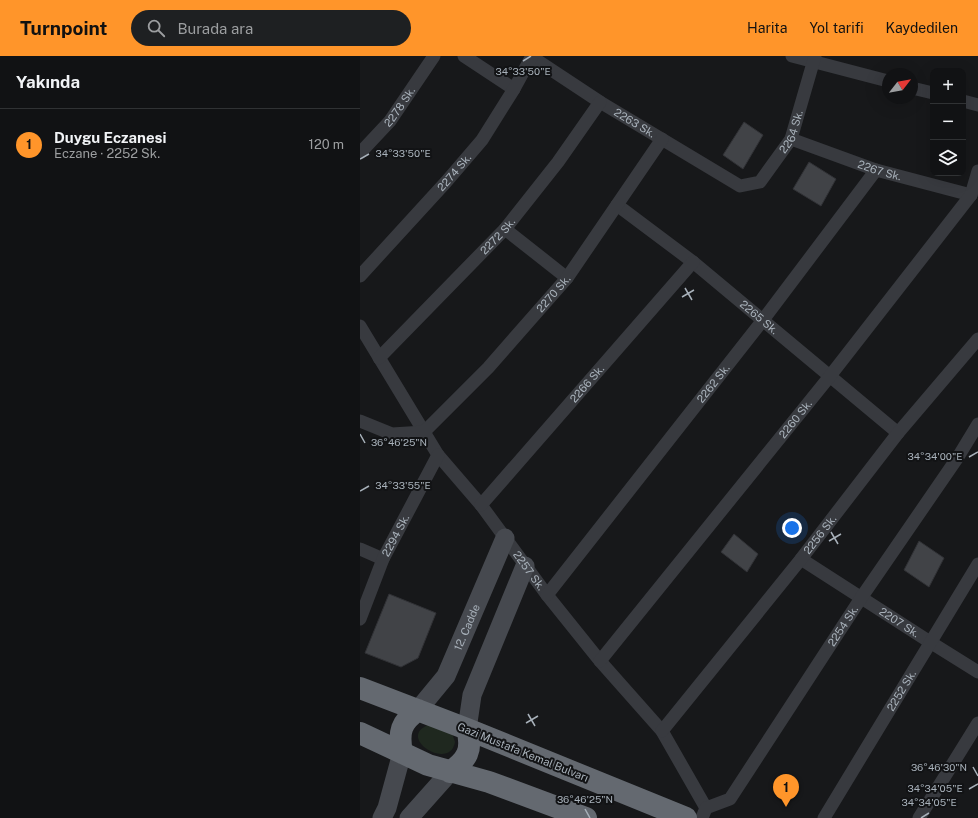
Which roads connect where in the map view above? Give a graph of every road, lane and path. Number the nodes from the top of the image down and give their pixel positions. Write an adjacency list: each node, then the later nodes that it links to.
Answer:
1 (434, 56): 15 (street, 2278 Sk.)
2 (464, 56): 7 (street)
3 (532, 56): 7 (street, 2274 Sk.); 10 (street, 2263 Sk.)
4 (792, 56): 5 (street)
5 (814, 59): 6 (street); 14 (street, 2264 Sk.)
6 (882, 79)
7 (514, 89): 23 (street, 2274 Sk.)
8 (918, 89): 9 (street)
9 (930, 92)
10 (600, 102): 13 (street, 2263 Sk.); 21 (street, 2272 Sk.)
11 (966, 102): 12 (street)
12 (978, 105)
13 (662, 139): 18 (street, 2263 Sk.); 20 (street, 2270 Sk.)
14 (791, 139): 16 (street, 2267 Sk.); 18 (street, 2264 Sk.)
15 (360, 153)
16 (876, 170): 19 (street, 2267 Sk.); 25 (street, 2262 Sk.)
17 (978, 170): 19 (street, 2260 Sk.)
18 (740, 186)
19 (971, 195): 29 (street, 2260 Sk.)
20 (618, 205): 22 (street, 2265 Sk.); 24 (street, 2270 Sk.)
21 (505, 229): 24 (street); 28 (street, 2272 Sk.)
22 (693, 262): 25 (street, 2265 Sk.); 35 (street, 2266 Sk.)
23 (360, 276)
24 (567, 278): 32 (street, 2270 Sk.)
25 (763, 320): 29 (street, 2265 Sk.); 42 (street, 2262 Sk.)
26 (360, 326): 28 (street, 2257 Sk.)
27 (978, 339): 33 (street, 2256 Sk.)
28 (379, 358): 32 (street, 2257 Sk.)
29 (830, 376): 33 (street, 2265 Sk.); 46 (street, 2260 Sk.)
30 (360, 421): 32 (street)
31 (978, 424): 43 (street, 2254 Sk.)
32 (424, 432): 34 (street, 2257 Sk.)
33 (898, 433): 39 (street, 2256 Sk.)
34 (438, 455): 35 (street, 2257 Sk.); 38 (street, 2294 Sk.)
35 (481, 505): 36 (street, 2257 Sk.)
36 (505, 538): 41 (street, 2257 Sk.); 49 (main road, 12. Cadde)
37 (360, 549): 38 (street)
38 (383, 559): 44 (street, 2294 Sk.)
39 (801, 559): 43 (street, 2207 Sk.); 52 (street, 2256 Sk.)
40 (978, 564): 45 (street, 2252 Sk.)
41 (525, 566): 42 (street, 2257 Sk.); 51 (main road)
42 (547, 595): 46 (street, 2257 Sk.)
43 (861, 598): 45 (street, 2207 Sk.); 56 (street, 2254 Sk.)
44 (360, 619)
45 (930, 642): 47 (street, 2207 Sk.); 61 (street, 2252 Sk.)
46 (600, 661): 52 (street, 2257 Sk.)
47 (978, 672)
48 (360, 688): 49 (highway, Gazi Mustafa Kemal Bulvarı)
49 (418, 710): 51 (highway, Gazi Mustafa Kemal Bulvarı); 54 (highway)
50 (978, 724): 62 (street)
51 (467, 729): 55 (highway); 60 (highway, Gazi Mustafa Kemal Bulvarı)
52 (662, 731): 56 (street, 2257 Sk.)
53 (360, 733): 54 (highway)
54 (402, 752): 55 (highway); 57 (main road)
55 (450, 772): 58 (main road); 59 (highway)
56 (704, 813)
57 (382, 818)
58 (409, 818)
59 (586, 818)
60 (686, 818)
61 (824, 818)
62 (919, 818)

